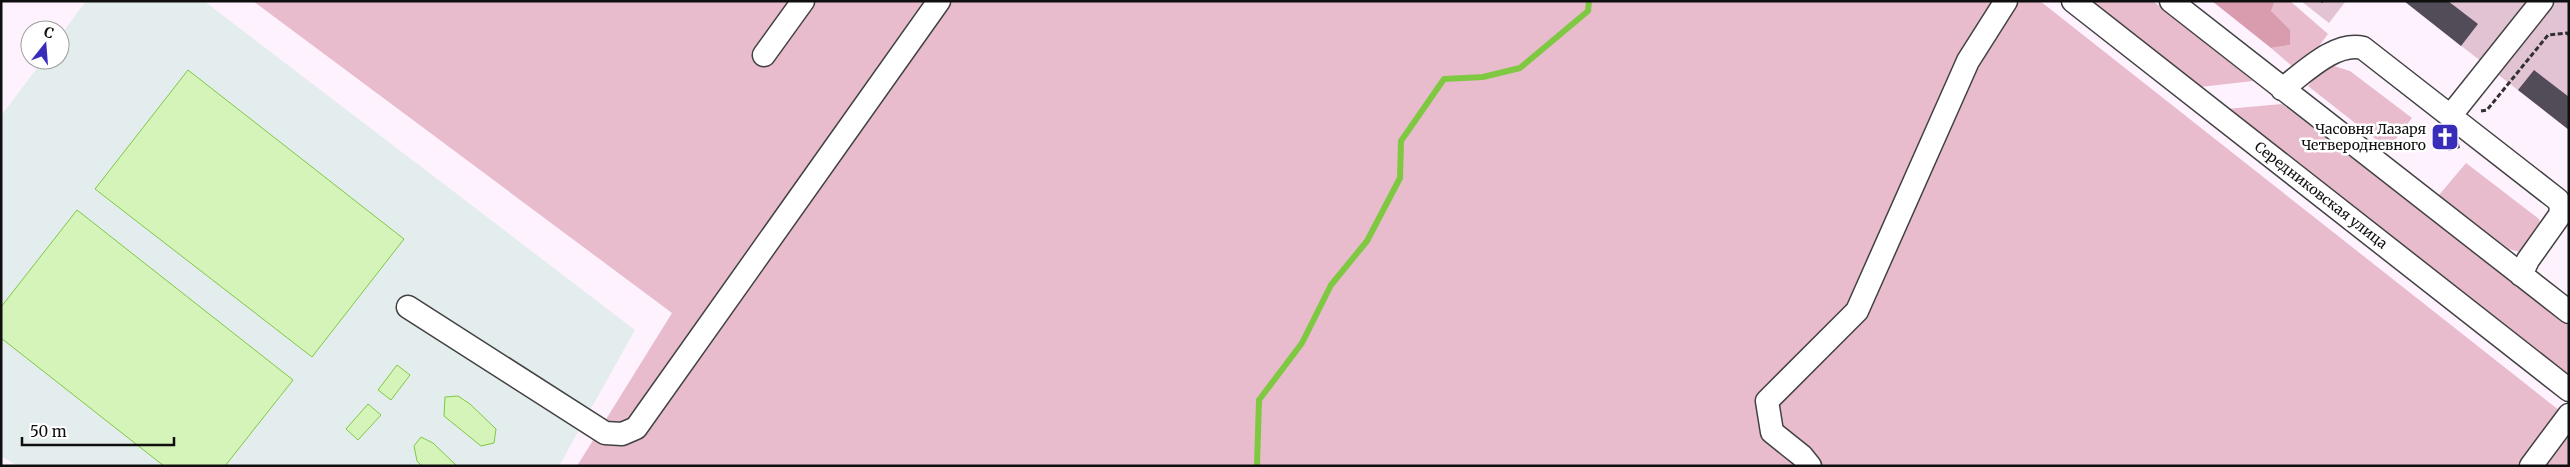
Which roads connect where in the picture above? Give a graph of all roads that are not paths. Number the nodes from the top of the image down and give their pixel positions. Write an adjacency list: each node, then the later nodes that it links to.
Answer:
1 (803, 1): 7 (street)
2 (939, 1): 11 (street)
3 (2006, 1): 15 (street)
4 (2074, 1): 13 (street, Середниковская улица)
5 (2171, 1): 8 (street)
6 (2542, 1): 9 (street)
7 (764, 55)
8 (2282, 89): 9 (street); 10 (street)
9 (2451, 115): 10 (street)
10 (2521, 275): 12 (street)
11 (408, 307)
12 (2569, 312)
13 (2569, 390)
14 (2569, 414): 16 (street)
15 (1810, 466)
16 (2532, 466)

